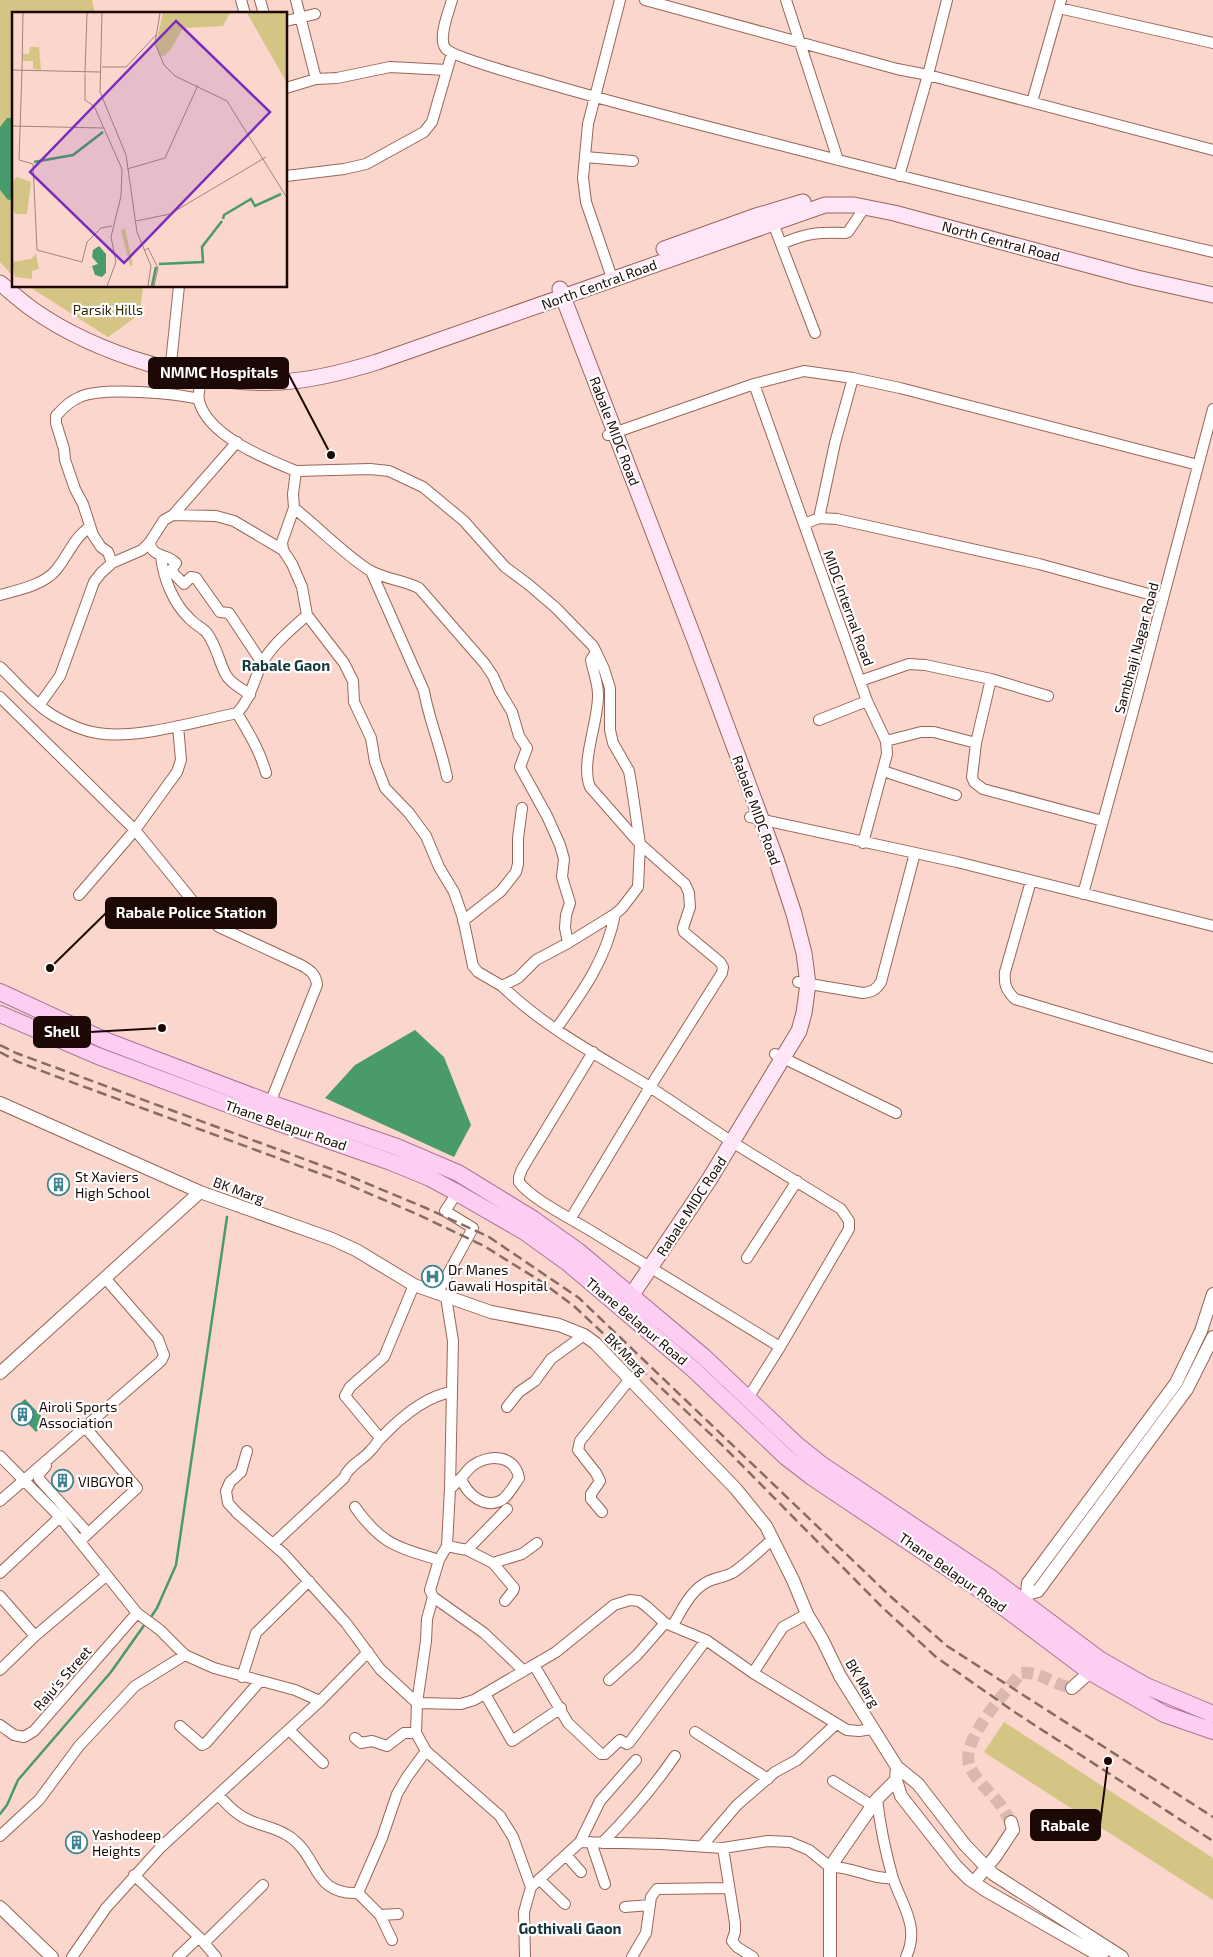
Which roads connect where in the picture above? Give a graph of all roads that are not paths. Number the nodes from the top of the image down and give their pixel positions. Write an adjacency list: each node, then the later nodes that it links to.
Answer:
1 (296, 0): 9 (street)
2 (452, 0): 13 (street)
3 (620, 0): 18 (street)
4 (645, 0): 11 (street)
5 (786, 0): 11 (street)
6 (947, 0): 15 (street)
7 (1060, 4): 12 (street); 19 (street)
8 (315, 14): 9 (street)
9 (301, 18): 10 (street); 16 (street)
10 (288, 21)
11 (799, 42): 15 (street); 22 (street)
12 (1213, 43)
13 (452, 53): 14 (street); 18 (street)
14 (446, 70): 16 (street); 24 (street)
15 (928, 75): 19 (street); 25 (street)
16 (316, 79): 17 (street)
17 (288, 87)
18 (594, 97): 21 (street); 22 (street)
19 (1032, 102): 20 (street)
20 (1213, 150)
21 (585, 156): 23 (street); 31 (street)
22 (838, 160): 25 (street)
23 (633, 161)
24 (288, 176)
25 (900, 176): 29 (street)
26 (865, 207): 27 (main road, North Central Road); 28 (street); 38 (main road, North Central Road)
27 (774, 223): 28 (street); 31 (main road, North Central Road)
28 (781, 244): 39 (street)
29 (1213, 252)
30 (0, 271): 32 (main road)
31 (610, 274): 34 (main road, North Central Road); 37 (main road, North Central Road)
32 (12, 281)
33 (0, 283): 41 (main road, North Central Road)
34 (1213, 285)
35 (19, 288): 40 (main road, North Central Road)
36 (179, 288): 40 (street)
37 (557, 294): 41 (main road, North Central Road); 46 (main road, Rabale MIDC Road)
38 (1213, 295)
39 (815, 333)
40 (171, 363): 41 (main road, North Central Road)
41 (203, 373): 44 (street)
42 (853, 378): 43 (street); 48 (street); 52 (street)
43 (754, 384): 46 (street); 53 (street, MIDC Internal Road)
44 (198, 399): 47 (street); 54 (street)
45 (1213, 409): 48 (street, Sambhaji Nagar Road)
46 (612, 433): 83 (main road, Rabale MIDC Road)
47 (237, 442): 49 (street); 51 (street)
48 (1198, 465): 61 (street, Sambhaji Nagar Road)
49 (296, 471): 50 (street); 63 (street)
50 (294, 508): 56 (street); 59 (street)
51 (173, 515): 55 (street); 56 (street)
52 (819, 518): 53 (street); 61 (street)
53 (804, 524): 67 (street, MIDC Internal Road)
54 (90, 527): 58 (street); 60 (street)
55 (150, 542): 57 (street); 58 (street)
56 (283, 550): 62 (street)
57 (161, 556): 64 (street); 68 (street)
58 (112, 563): 72 (street)
59 (370, 571): 80 (street); 95 (street)
60 (0, 595)
61 (1164, 598): 84 (street, Sambhaji Nagar Road)
62 (307, 615): 64 (street); 93 (street)
63 (596, 652): 87 (street); 87 (street)
64 (262, 663): 68 (street)
65 (2, 673): 72 (street)
66 (991, 679): 67 (street); 69 (street); 77 (street)
67 (860, 681): 71 (street, MIDC Internal Road)
68 (250, 695): 73 (street)
69 (1048, 696)
70 (0, 697): 85 (street)
71 (867, 701): 74 (street); 76 (street, MIDC Internal Road)
72 (40, 704): 75 (street)
73 (238, 713): 75 (street); 79 (street)
74 (819, 720)
75 (178, 726): 85 (street)
76 (886, 741): 77 (street); 78 (street)
77 (976, 743): 84 (street)
78 (882, 771): 81 (street); 86 (street)
79 (266, 773)
80 (447, 777)
81 (956, 795)
82 (522, 808): 93 (street)
83 (755, 818): 86 (street); 96 (main road, Rabale MIDC Road)
84 (1103, 821): 90 (street, Sambhaji Nagar Road)
85 (135, 830): 91 (street); 106 (street)
86 (863, 843): 88 (street)
87 (640, 844): 92 (street); 104 (street)
88 (915, 853): 89 (street); 96 (street)
89 (1031, 881): 90 (street); 103 (street)
90 (1083, 894): 94 (street)
91 (79, 895)
92 (615, 914): 95 (street); 100 (street)
93 (463, 921): 97 (street)
94 (1213, 926)
95 (568, 943): 97 (street)
96 (803, 983): 102 (main road, Rabale MIDC Road)
97 (502, 986): 100 (street)
98 (3, 992): 106 (main road, Thane Belapur Road)
99 (0, 1014): 111 (main road, Thane Belapur Road)
100 (556, 1029): 101 (street)
101 (593, 1052): 104 (street); 112 (street)
102 (779, 1056): 107 (street); 108 (main road, Rabale MIDC Road)
103 (1213, 1058)
104 (650, 1087): 108 (street); 112 (street)
105 (0, 1102): 110 (street, BK Marg)
106 (270, 1103): 119 (main road, Thane Belapur Road)
107 (896, 1113)
108 (728, 1140): 109 (street); 114 (main road, Rabale MIDC Road)
109 (796, 1182): 113 (street); 123 (street)
110 (200, 1192): 115 (street); 116 (street, BK Marg)
111 (457, 1193): 118 (street); 119 (main road, Thane Belapur Road)
112 (571, 1218): 114 (street)
113 (747, 1258)
114 (647, 1265): 119 (main road, Rabale MIDC Road); 123 (street)
115 (105, 1278): 124 (street); 130 (street)
116 (414, 1285): 118 (street, BK Marg); 132 (street)
117 (1213, 1294): 120 (street)
118 (442, 1295): 121 (street, BK Marg); 126 (street)
119 (624, 1299): 127 (main road, Thane Belapur Road); 170 (main road, Thane Belapur Road)
120 (1201, 1332): 122 (street); 129 (street)
121 (584, 1335): 125 (street, BK Marg); 128 (street)
122 (1213, 1337): 131 (street)
123 (780, 1347): 127 (street)
124 (0, 1373)
125 (630, 1379): 143 (street); 145 (street, BK Marg)
126 (452, 1392): 132 (street); 138 (street)
127 (748, 1398): 158 (main road, Thane Belapur Road)
128 (507, 1407)
129 (1145, 1424): 131 (street); 158 (street)
130 (85, 1427): 137 (street); 144 (street)
131 (1156, 1432): 158 (street)
132 (380, 1438): 148 (street)
133 (66, 1450): 142 (street)
134 (247, 1450): 148 (street)
135 (0, 1456): 137 (street)
136 (461, 1478): 136 (street); 138 (street)
137 (24, 1479): 139 (street); 142 (street)
138 (450, 1488): 149 (street)
139 (0, 1501)
140 (355, 1507): 151 (street)
141 (507, 1509): 150 (street)
142 (60, 1512): 144 (street); 146 (street); 153 (street)
143 (602, 1512)
144 (88, 1534): 146 (street)
145 (773, 1539): 161 (street, BK Marg); 162 (street)
146 (80, 1541): 154 (street)
147 (537, 1543): 152 (street)
148 (273, 1544): 155 (street)
149 (447, 1546): 150 (street); 151 (street)
150 (467, 1550): 152 (street)
151 (439, 1560): 157 (street)
152 (493, 1563): 159 (street)
153 (0, 1573)
154 (106, 1576): 160 (street); 163 (street)
155 (309, 1580): 165 (street); 172 (street)
156 (0, 1596): 163 (street)
157 (433, 1597): 169 (street); 178 (street)
158 (1025, 1597): 180 (main road, Thane Belapur Road)
159 (505, 1601)
160 (137, 1613): 166 (street); 182 (street, Raju's Street)
161 (807, 1614): 171 (street); 184 (street, BK Marg)
162 (669, 1624): 164 (street); 167 (street); 173 (street)
163 (35, 1636): 168 (street)
164 (706, 1640): 171 (street); 179 (street)
165 (368, 1652): 177 (street); 178 (street)
166 (185, 1655): 172 (street); 201 (street)
167 (534, 1665): 169 (street); 179 (street)
168 (0, 1670)
169 (524, 1671): 176 (street)
170 (1090, 1672): 175 (street); 186 (main road, Thane Belapur Road)
171 (753, 1673): 181 (street)
172 (242, 1677): 174 (street)
173 (609, 1680)
174 (260, 1681): 177 (street); 183 (street)
175 (1072, 1688)
176 (485, 1694): 178 (street); 179 (street)
177 (320, 1701): 185 (street)
178 (417, 1703): 188 (street)
179 (561, 1708)
180 (1213, 1714)
181 (836, 1724): 184 (street); 195 (street)
182 (0, 1725)
183 (180, 1726)
184 (872, 1728): 194 (street, BK Marg)
185 (289, 1730): 193 (street); 198 (street)
186 (1213, 1731)
187 (695, 1732): 195 (street)
188 (416, 1733): 189 (street); 190 (street)
189 (355, 1738)
190 (426, 1752): 213 (street); 217 (street)
191 (675, 1756): 203 (street)
192 (636, 1760): 202 (street)
193 (323, 1764)
194 (897, 1766): 196 (street); 208 (street, BK Marg)
195 (768, 1779): 204 (street)
196 (896, 1780): 199 (street); 212 (street)
197 (833, 1781): 199 (street)
198 (218, 1795): 210 (street); 217 (street)
199 (875, 1802): 207 (street); 211 (street)
200 (1011, 1822): 208 (street)
201 (0, 1836)
202 (580, 1842): 203 (street); 206 (street)
203 (596, 1842): 204 (street); 214 (street)
204 (702, 1846): 205 (street)
205 (723, 1848): 207 (street); 216 (street)
206 (566, 1855): 209 (street); 213 (street)
207 (830, 1867): 211 (street); 233 (street)
208 (986, 1867): 212 (street); 236 (street, BK Marg)
209 (581, 1872)
210 (134, 1875): 224 (street); 227 (street)
211 (893, 1878): 234 (street)
212 (974, 1882): 235 (street)
213 (535, 1883): 218 (street); 230 (street)
214 (605, 1884)
215 (263, 1886): 224 (street)
216 (728, 1888): 219 (street); 232 (street)
217 (358, 1892): 223 (street)
218 (565, 1904)
219 (650, 1905): 220 (street); 231 (street)
220 (625, 1907)
221 (0, 1908): 226 (street)
222 (398, 1914): 223 (street)
223 (380, 1915): 225 (street)
224 (201, 1940): 228 (street); 229 (street)
225 (392, 1940)
226 (52, 1957)
227 (72, 1957)
228 (178, 1957)
229 (216, 1957)
230 (525, 1957)
231 (632, 1957)
232 (753, 1957)
233 (830, 1957)
234 (906, 1957)
235 (1102, 1957)
236 (1122, 1957)

